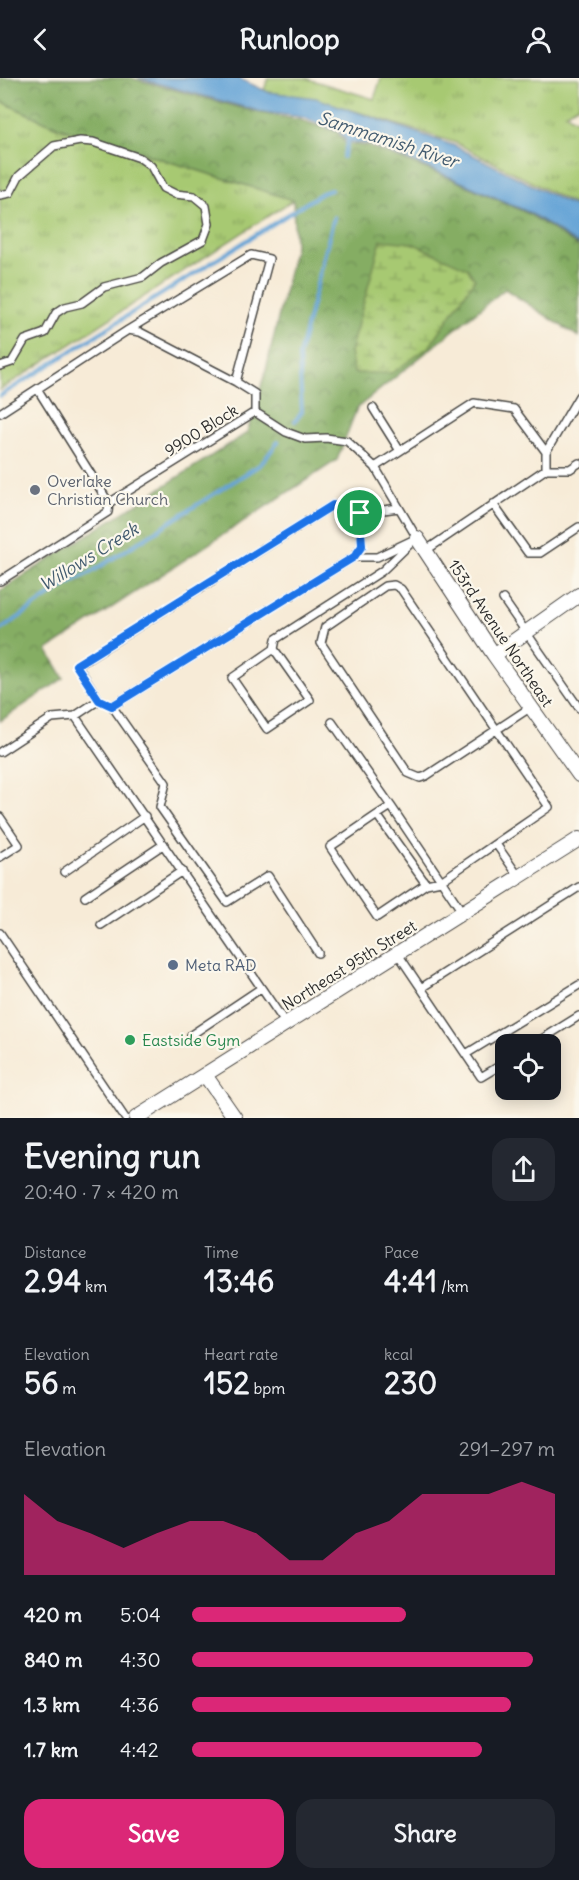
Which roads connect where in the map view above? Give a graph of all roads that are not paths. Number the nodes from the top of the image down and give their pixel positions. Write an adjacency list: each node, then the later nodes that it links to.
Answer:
1 (0, 195): 3 (lane)
2 (128, 330): 4 (lane); 4 (lane); 5 (lane)
3 (0, 366)
4 (236, 382): 8 (lane, 9900 Block)
5 (38, 390): 9 (lane); 15 (lane)
6 (578, 399): 11 (lane)
7 (373, 408): 10 (lane)
8 (255, 412): 13 (lane); 15 (lane, 9900 Block)
9 (0, 413)
10 (400, 451): 11 (lane); 13 (lane)
11 (546, 452): 14 (lane)
12 (579, 463): 14 (lane)
13 (375, 467): 17 (lane)
14 (546, 470): 16 (lane)
15 (110, 504): 23 (lane, 9900 Block)
16 (494, 504): 19 (lane); 21 (lane)
17 (399, 508): 18 (lane); 20 (lane)
18 (360, 513): 22 (lane); 29 (lane)
19 (579, 527)
20 (417, 538): 21 (street, 153rd Avenue Northeast); 22 (lane); 27 (lane)
21 (425, 551): 28 (street, 153rd Avenue Northeast)
22 (354, 557): 30 (lane)
23 (0, 581)
24 (579, 595): 26 (street)
25 (503, 600): 26 (lane)
26 (527, 632): 28 (street); 32 (lane)
27 (274, 649): 27 (lane)
28 (494, 655): 31 (street, 153rd Avenue Northeast)
29 (99, 700): 30 (lane); 33 (lane)
30 (112, 706): 56 (lane)
31 (531, 707): 35 (lane); 37 (street, 153rd Avenue Northeast)
32 (579, 708)
33 (75, 716): 36 (lane); 40 (lane)
34 (332, 722): 38 (lane)
35 (497, 730): 35 (lane); 44 (lane)
36 (0, 752)
37 (579, 775)
38 (391, 806): 39 (lane); 49 (lane)
39 (377, 815): 50 (lane); 50 (lane)
40 (145, 816): 43 (lane); 47 (lane)
41 (0, 817): 45 (lane)
42 (579, 839): 48 (street, Northeast 95th Street)
43 (164, 844): 46 (lane); 52 (lane)
44 (496, 844): 48 (lane); 49 (lane)
45 (0, 858)
46 (182, 871): 54 (lane); 60 (lane)
47 (64, 872)
48 (519, 877): 53 (street, Northeast 95th Street)
49 (441, 881): 50 (lane); 53 (lane)
50 (426, 884)
51 (579, 887): 59 (lane)
52 (85, 897)
53 (463, 913): 57 (street, Northeast 95th Street)
54 (101, 925)
55 (0, 933): 69 (lane)
56 (318, 953)
57 (398, 954): 59 (lane); 62 (street, Northeast 95th Street)
58 (579, 985): 65 (lane)
59 (421, 988): 65 (lane)
60 (260, 989): 62 (lane); 64 (lane)
61 (579, 1016): 63 (lane)
62 (286, 1024): 67 (street, Northeast 95th Street)
63 (550, 1034)
64 (191, 1035)
65 (466, 1054): 66 (lane)
66 (495, 1069)
67 (205, 1075): 68 (street, Northeast 95th Street); 70 (street)
68 (143, 1116)
69 (125, 1118)
70 (235, 1118)

